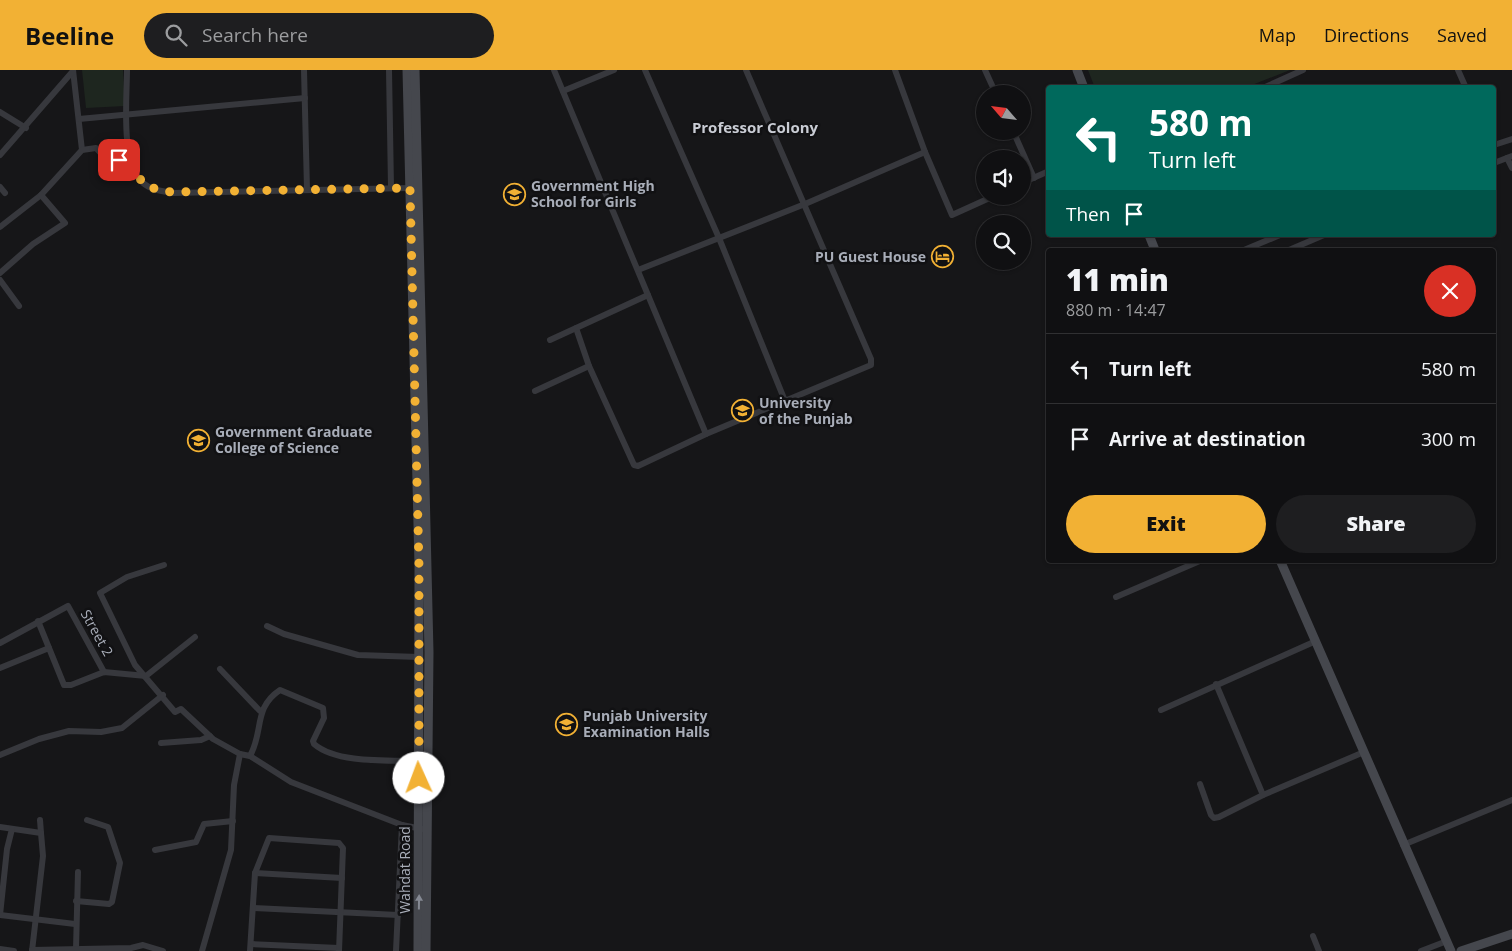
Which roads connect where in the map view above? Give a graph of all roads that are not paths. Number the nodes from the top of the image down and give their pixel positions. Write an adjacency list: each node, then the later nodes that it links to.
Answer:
1 (127, 70): 22 (street)
2 (304, 70): 20 (street)
3 (389, 70): 38 (street)
4 (554, 70): 19 (street)
5 (614, 70): 19 (street)
6 (645, 70): 47 (street)
7 (746, 70): 42 (street)
8 (895, 70): 29 (street)
9 (985, 70): 15 (street)
10 (1077, 70): 16 (main road)
11 (1303, 70): 17 (street)
12 (1458, 70): 18 (street)
13 (73, 71): 23 (street); 24 (street)
14 (411, 75): 39 (main road, Wahdat Road); 96 (main road, Wahdat Road)
15 (992, 85)
16 (1083, 85)
17 (1270, 85)
18 (1465, 85)
19 (563, 91): 50 (street)
20 (305, 98): 22 (street); 40 (street)
21 (0, 112): 24 (street)
22 (126, 116): 23 (street); 33 (street)
23 (79, 119): 28 (street)
24 (26, 128): 30 (street)
25 (1512, 139): 27 (street)
26 (1017, 140): 36 (street)
27 (1496, 144)
28 (82, 150): 33 (street); 41 (street)
29 (925, 152): 42 (street); 43 (street)
30 (0, 156)
31 (1510, 157): 32 (street); 34 (street)
32 (1496, 160)
33 (130, 161): 40 (street)
34 (1512, 168)
35 (1046, 172): 36 (street)
36 (1034, 178): 37 (street)
37 (1031, 179)
38 (391, 187): 39 (street); 40 (street)
39 (410, 188): 71 (main road, Wahdat Road)
40 (306, 189)
41 (41, 195): 44 (street); 51 (street)
42 (805, 204): 47 (street); 59 (street)
43 (976, 204)
44 (0, 228)
45 (1275, 237): 48 (street)
46 (1319, 237): 49 (street)
47 (719, 238): 50 (street); 59 (street)
48 (1249, 248)
49 (1294, 248)
50 (638, 270): 53 (street)
51 (0, 273)
52 (0, 280): 54 (street)
53 (648, 296): 55 (street); 60 (street)
54 (19, 306)
55 (576, 328): 56 (street); 57 (street)
56 (550, 340)
57 (590, 366): 58 (street); 60 (street)
58 (535, 392)
59 (785, 401): 60 (street)
60 (706, 434)
61 (1195, 563): 64 (street)
62 (1281, 563): 68 (main road)
63 (164, 565): 75 (street)
64 (1116, 597)
65 (38, 621): 69 (street); 70 (street); 74 (street, Street 2)
66 (267, 626): 71 (street)
67 (195, 637): 75 (street)
68 (1316, 641): 76 (street); 82 (main road)
69 (0, 643)
70 (49, 648): 72 (street); 74 (street)
71 (420, 656): 86 (main road, Wahdat Road)
72 (0, 668)
73 (220, 669): 79 (street)
74 (104, 672): 75 (street)
75 (146, 676): 77 (street)
76 (1216, 684): 78 (street); 88 (street)
77 (163, 695): 80 (street); 84 (street)
78 (1161, 710)
79 (260, 711): 85 (street); 86 (street)
80 (210, 736): 81 (street); 83 (street)
81 (161, 743)
82 (1364, 752): 88 (street); 98 (main road)
83 (240, 754): 85 (street); 92 (street)
84 (0, 756)
85 (250, 756): 93 (street)
86 (419, 761): 96 (main road, Wahdat Road)
87 (1200, 784): 88 (street)
88 (1263, 795)
89 (1512, 800): 98 (street)
90 (40, 820): 97 (street)
91 (87, 820): 103 (street)
92 (233, 822): 99 (street); 120 (street)
93 (402, 826): 96 (street); 107 (street)
94 (0, 828): 95 (street)
95 (12, 829): 97 (street); 106 (street)
96 (424, 829): 122 (main road, Wahdat Road, one-way to 96); 123 (main road, Wahdat Road)
97 (41, 833): 108 (street)
98 (1403, 845): 112 (main road)
99 (155, 850)
100 (78, 872): 103 (street)
101 (255, 873): 102 (street); 102 (street); 104 (street)
102 (342, 878): 105 (street)
103 (76, 901): 109 (street)
104 (253, 908): 105 (street); 113 (street)
105 (341, 912): 107 (street); 117 (street)
106 (0, 915): 108 (street)
107 (398, 915): 121 (street)
108 (36, 919): 109 (street); 116 (street)
109 (75, 924): 115 (street)
110 (1512, 934): 127 (main road)
111 (1312, 936): 124 (street)
112 (1447, 941): 125 (street); 126 (main road)
113 (251, 948): 117 (street)
114 (0, 949): 118 (street)
115 (76, 949): 116 (street); 119 (street)
116 (32, 950)
117 (339, 950)
118 (14, 951)
119 (162, 951)
120 (202, 951)
121 (396, 951)
122 (418, 951)
123 (426, 951)
124 (1319, 951)
125 (1420, 951)
126 (1451, 951)
127 (1461, 951)

